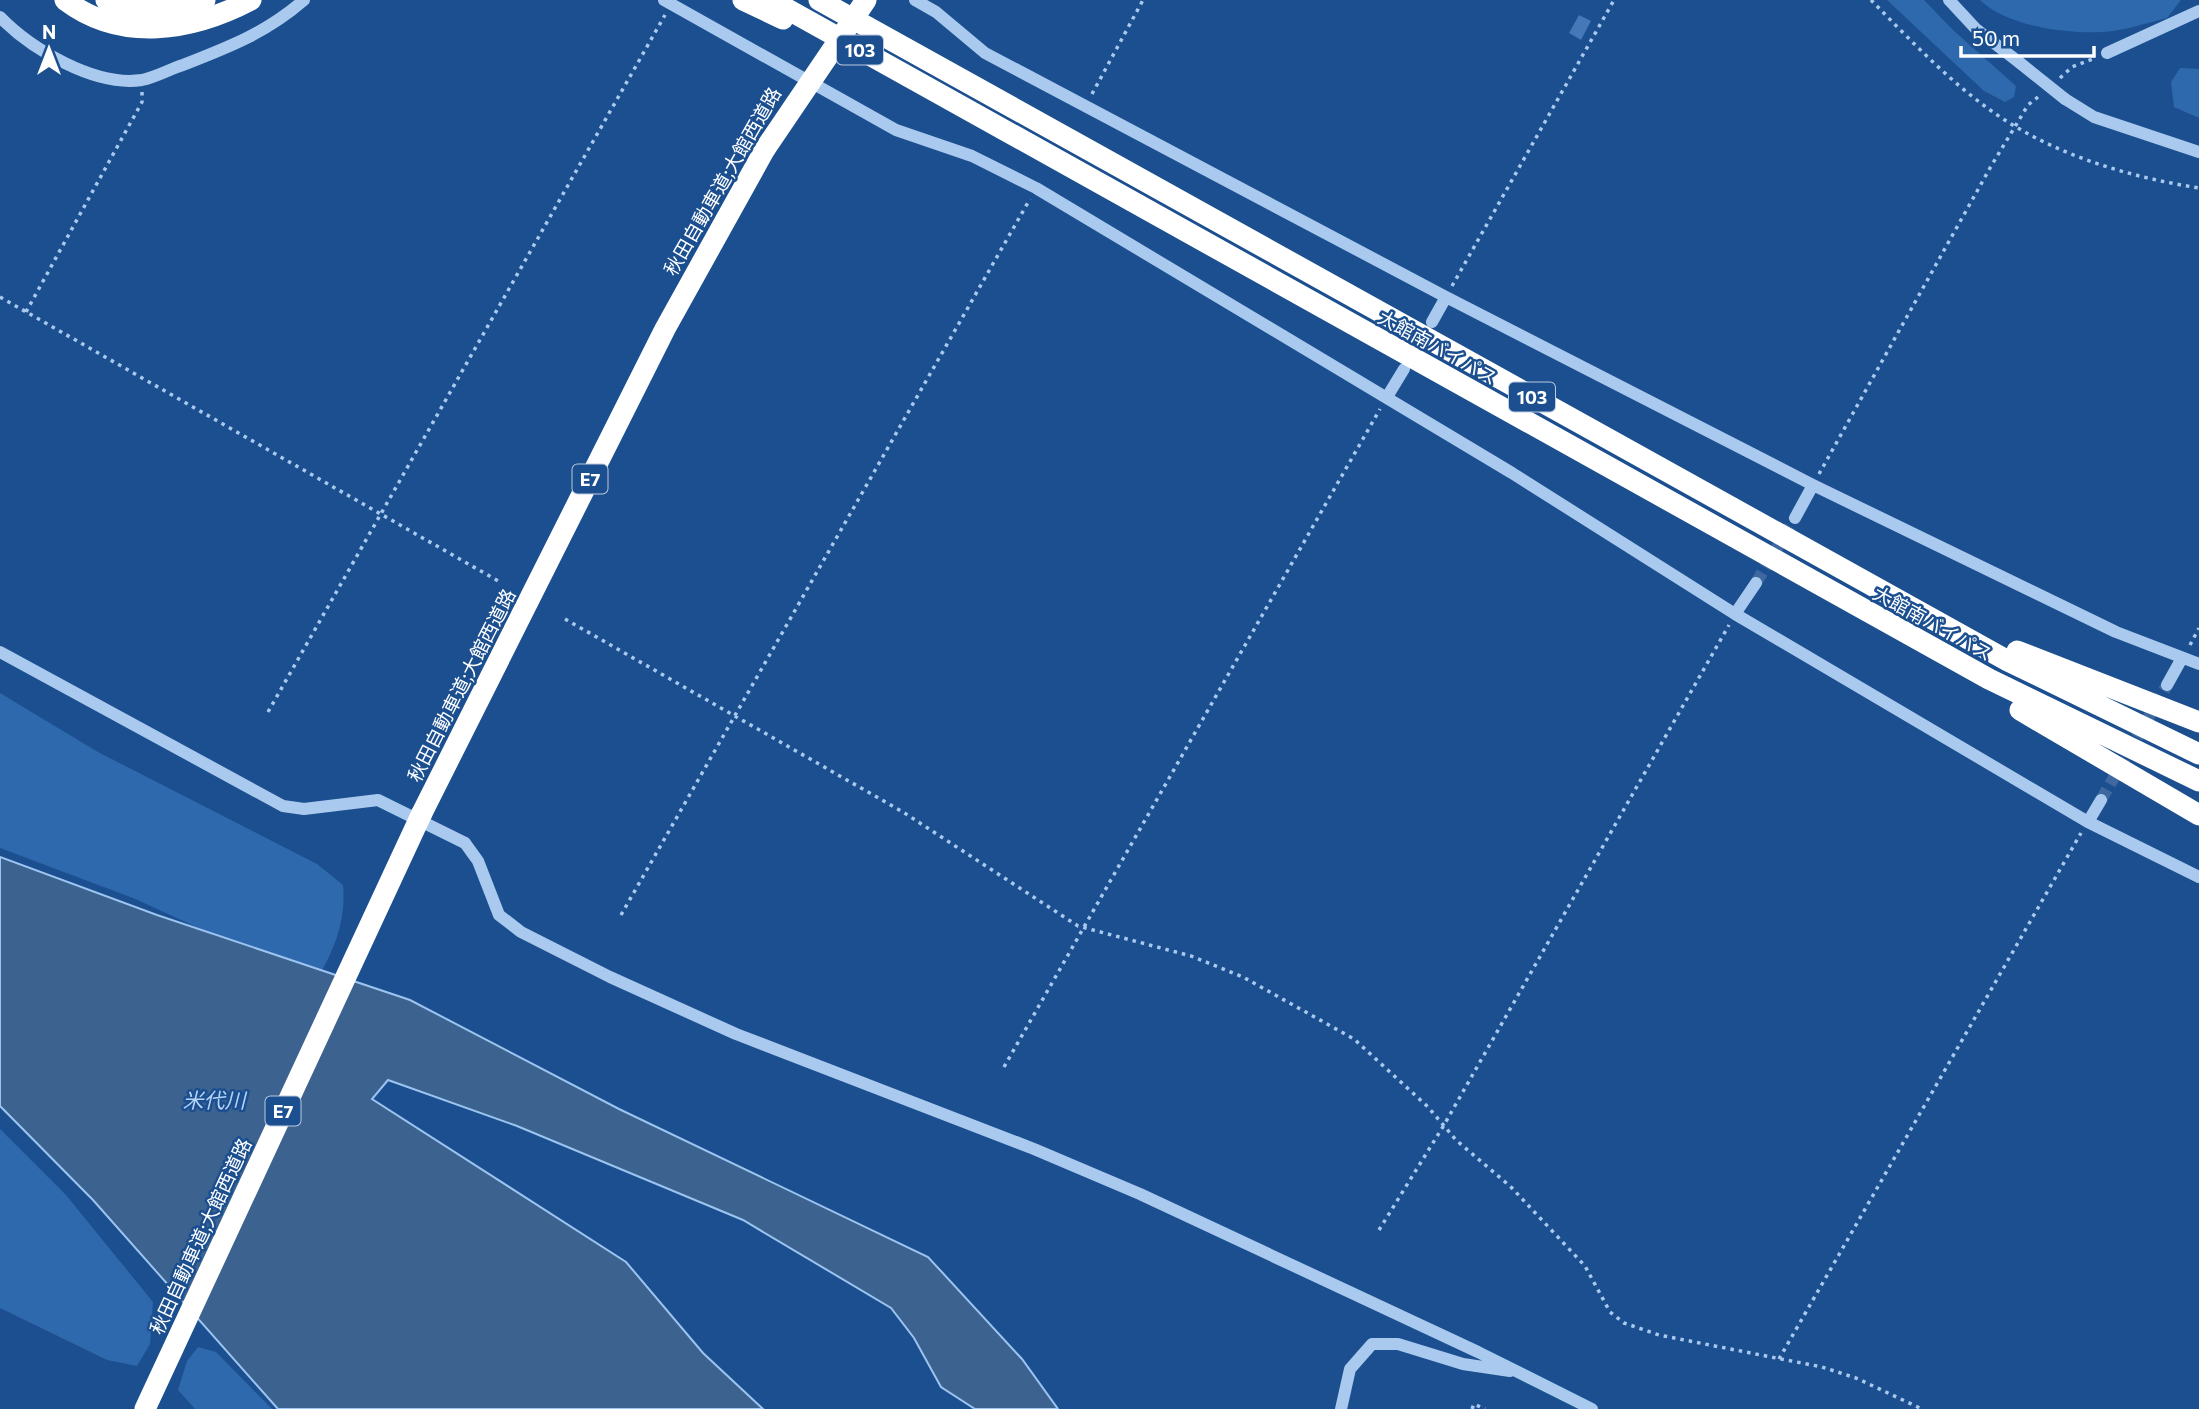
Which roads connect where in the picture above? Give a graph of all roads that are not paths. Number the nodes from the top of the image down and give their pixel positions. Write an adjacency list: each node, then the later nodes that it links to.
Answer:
1 (65, 0): 4 (highway)
2 (106, 0): 3 (highway)
3 (205, 0)
4 (250, 0)
5 (304, 0): 15 (street)
6 (743, 0): 17 (highway)
7 (771, 0): 17 (highway, 大館南バイパス / 103)
8 (822, 0): 26 (highway, 大館南バイパス / 103)
9 (854, 0): 18 (highway, 秋田自動車道;大館西道路 / E7, bridge)
10 (866, 0): 18 (highway, bridge)
11 (915, 0): 20 (street)
12 (1949, 0): 19 (street, bridge)
13 (667, 2): 23 (street)
14 (2199, 11): 16 (street)
15 (0, 17)
16 (2107, 53)
17 (948, 100): 28 (highway, 大館南バイパス / 103)
18 (765, 149): 42 (highway, 秋田自動車道;大館西道路 / E7, bridge)
19 (2199, 152)
20 (1446, 297): 21 (street); 24 (street)
21 (1432, 322)
22 (1404, 369): 23 (street)
23 (1387, 397): 29 (street)
24 (1813, 485): 25 (street); 31 (street)
25 (1795, 518)
26 (1828, 561): 34 (highway); 35 (highway, 大館南バイパス / 103)
27 (1756, 583): 29 (street)
28 (1816, 584): 36 (highway, 大館南バイパス / 103); 38 (highway)
29 (1735, 614): 39 (street)
30 (0, 652): 41 (street)
31 (2182, 658): 32 (street); 33 (street)
32 (2199, 664)
33 (2167, 685)
34 (2199, 722)
35 (2199, 754)
36 (2199, 781)
37 (2101, 800): 39 (street)
38 (2199, 816)
39 (2088, 822): 40 (street)
40 (2199, 877)
41 (1521, 1373): 43 (street); 44 (street)
42 (145, 1409)
43 (1341, 1409)
44 (1592, 1409)

